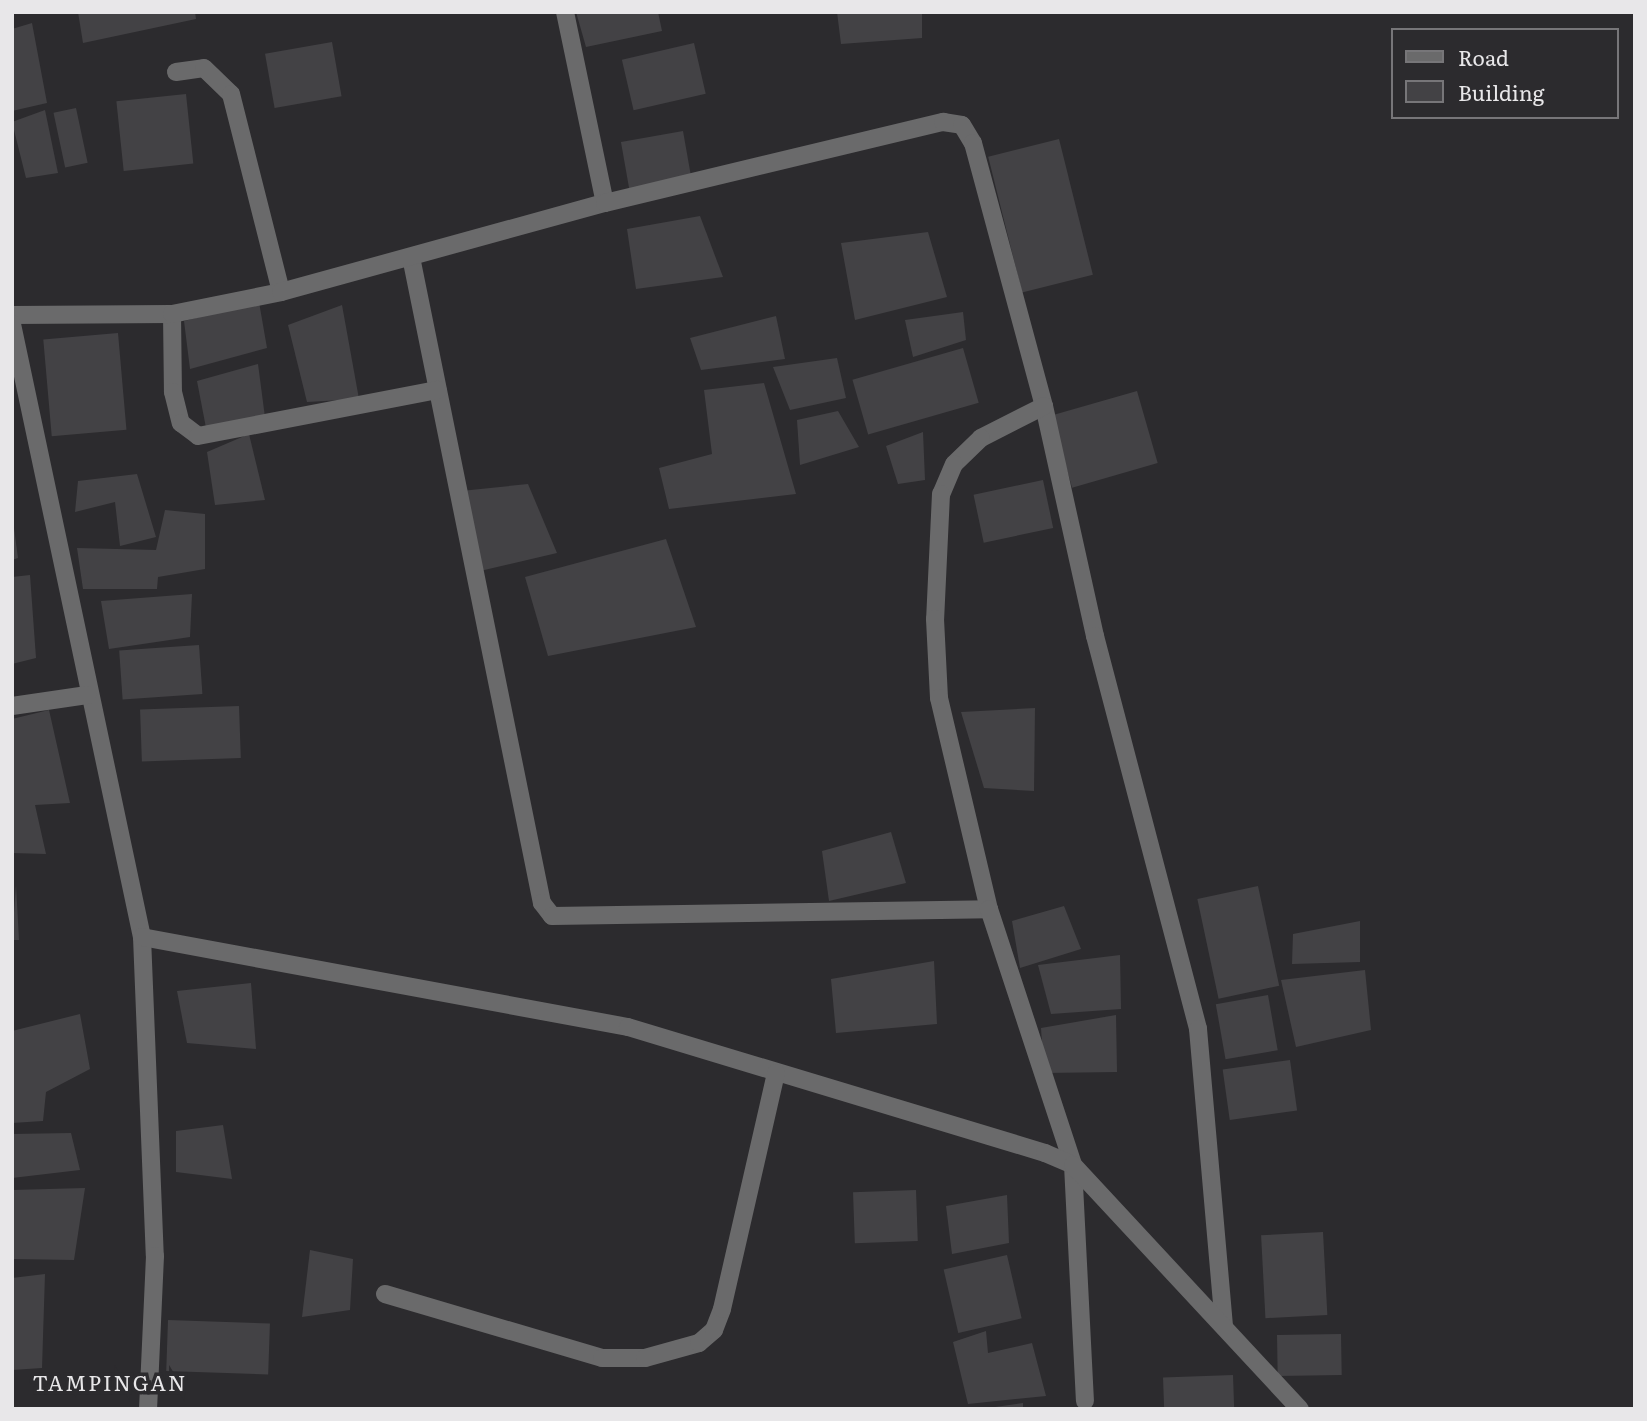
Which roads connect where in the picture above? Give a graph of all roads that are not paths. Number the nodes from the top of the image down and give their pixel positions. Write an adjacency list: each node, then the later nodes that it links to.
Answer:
1 (565, 12): 3 (street)
2 (176, 72): 5 (street)
3 (605, 203): 4 (street); 10 (street)
4 (411, 257): 5 (street); 9 (street)
5 (281, 292): 6 (street)
6 (172, 314): 7 (street); 9 (street)
7 (12, 315)
8 (12, 324): 11 (street)
9 (438, 390): 13 (street)
10 (1044, 406): 13 (street); 18 (street)
11 (87, 695): 12 (street); 14 (street)
12 (12, 706)
13 (989, 909): 16 (street)
14 (142, 937): 15 (street); 20 (street)
15 (776, 1073): 16 (street); 17 (street)
16 (1073, 1165): 18 (street); 19 (street)
17 (385, 1294)
18 (1224, 1324): 21 (street)
19 (1085, 1401)
20 (148, 1409)
21 (1300, 1409)

